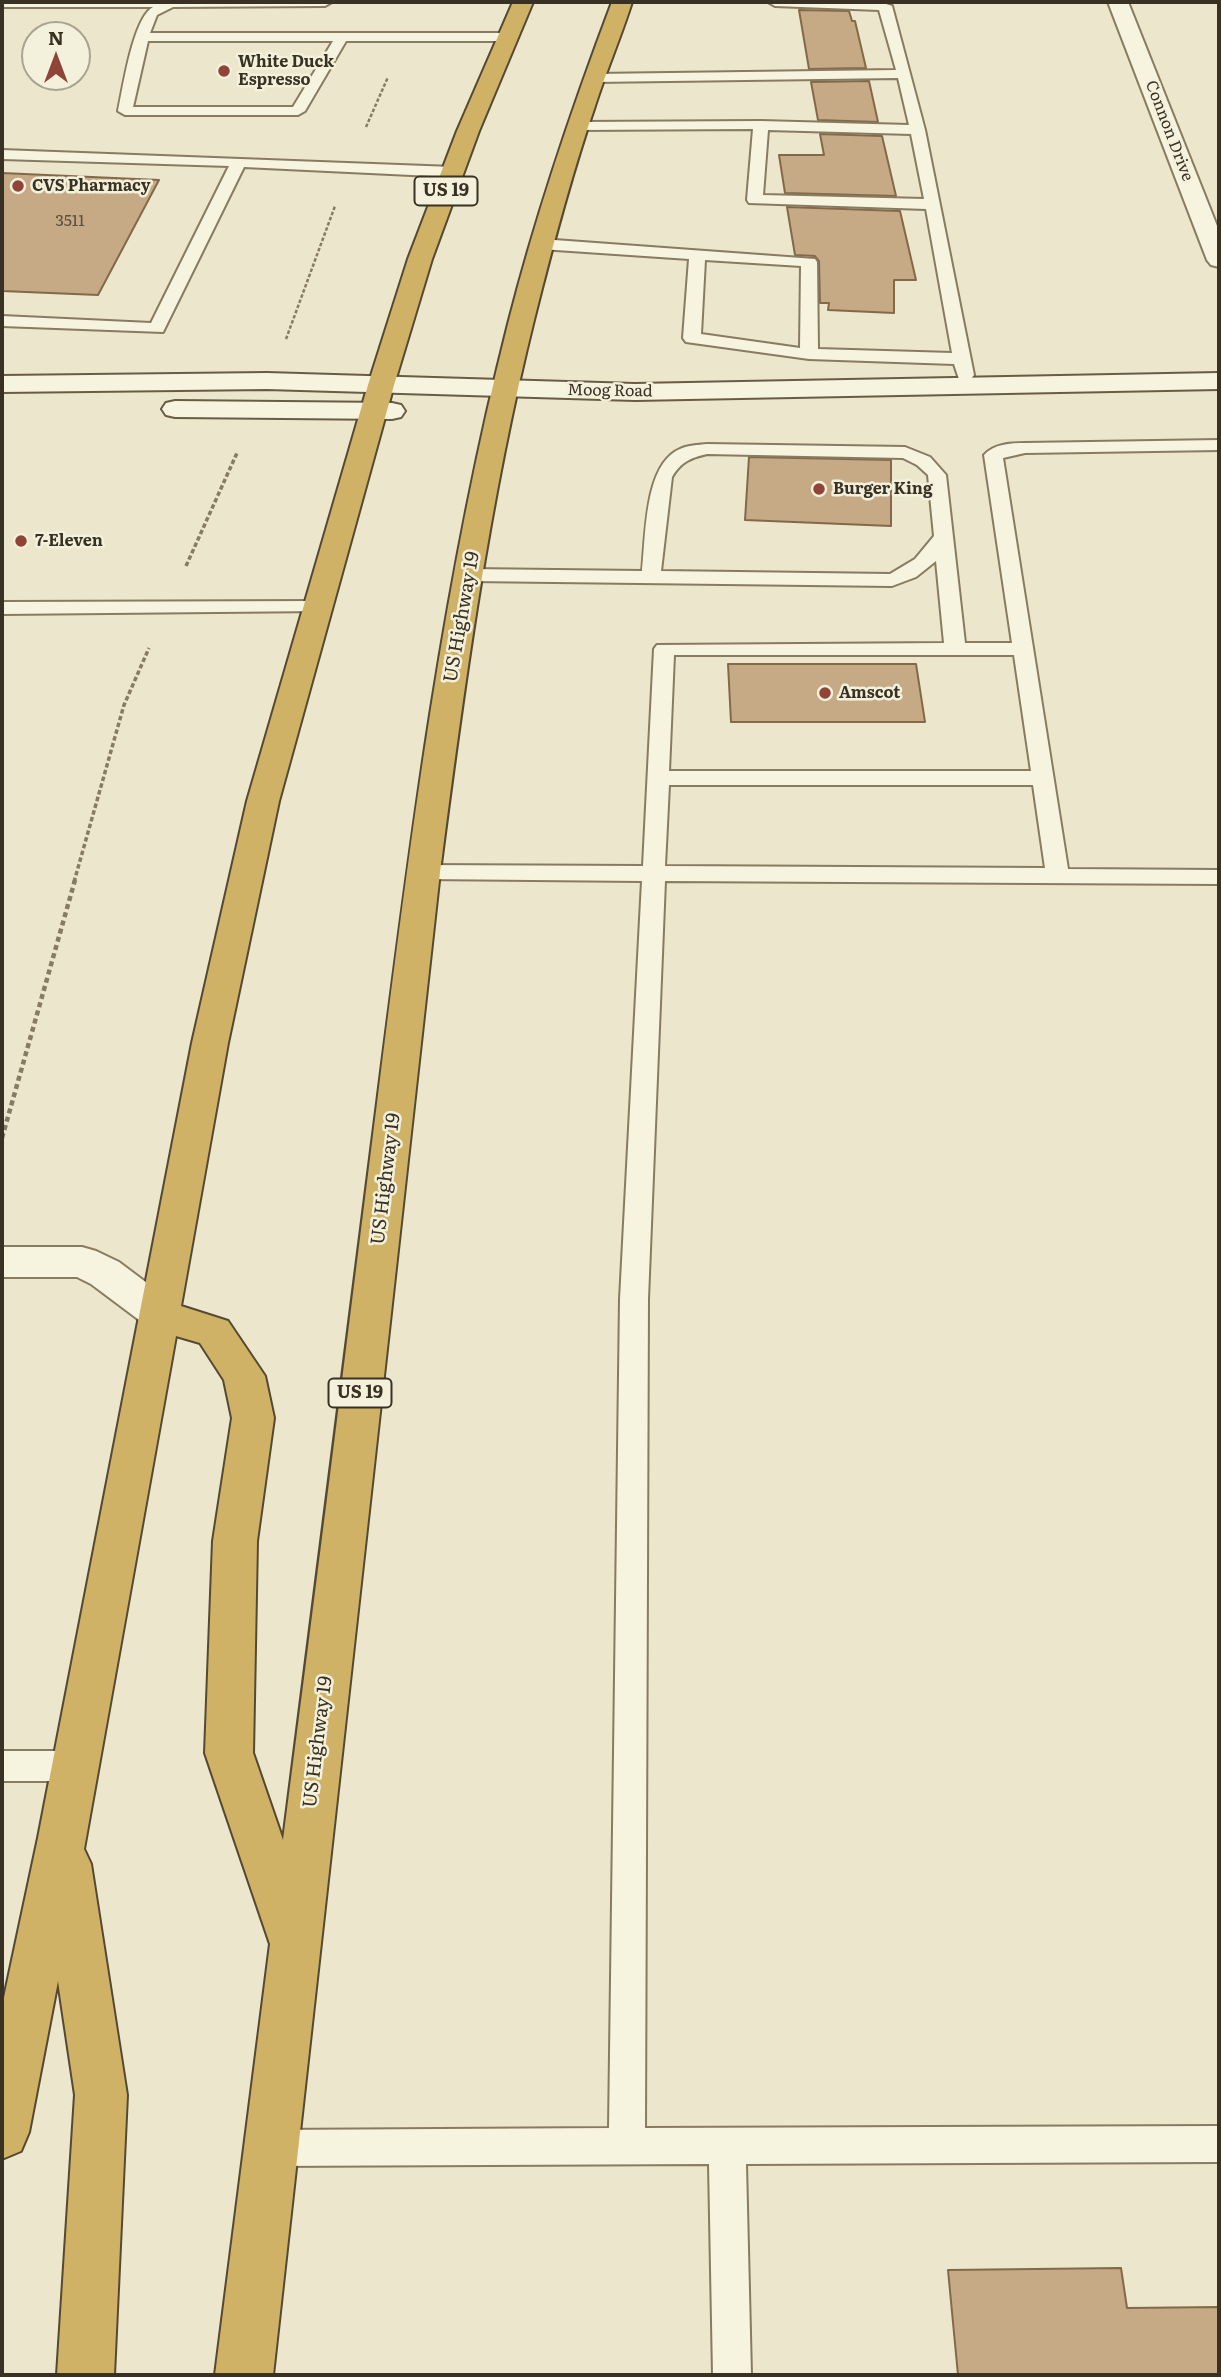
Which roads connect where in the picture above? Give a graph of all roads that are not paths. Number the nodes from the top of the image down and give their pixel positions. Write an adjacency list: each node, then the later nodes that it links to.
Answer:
1 (170, 2): 2 (lane); 7 (lane); 8 (lane)
2 (325, 2)
3 (523, 2): 10 (highway, US 19)
4 (622, 2): 12 (highway, US Highway 19 / US 19)
5 (775, 2): 11 (lane)
6 (1118, 2): 23 (street, Connon Drive)
7 (2, 3)
8 (142, 37): 9 (lane); 9 (lane)
9 (342, 37): 10 (lane)
10 (507, 37): 18 (highway, US 19)
11 (904, 74): 12 (lane); 15 (lane)
12 (594, 78): 14 (highway, US Highway 19 / US 19)
13 (761, 125): 14 (lane); 15 (lane); 19 (lane)
14 (578, 126): 21 (highway, US Highway 19 / US 19)
15 (918, 130): 20 (lane)
16 (3, 157): 17 (lane)
17 (239, 162): 18 (lane); 24 (lane)
18 (453, 172): 29 (highway, US 19)
19 (755, 200): 20 (lane)
20 (933, 204): 26 (lane)
21 (541, 244): 22 (lane); 31 (highway, US Highway 19 / US 19)
22 (697, 254): 25 (lane); 25 (lane)
23 (1219, 260)
24 (2, 321)
25 (808, 354): 26 (lane)
26 (962, 359): 30 (lane)
27 (1219, 382): 30 (street, Moog Road)
28 (2, 384): 29 (street, Moog Road)
29 (381, 385): 31 (street, Moog Road); 34 (highway, US 19)
30 (967, 387): 31 (street, Moog Road)
31 (491, 405): 32 (street, Moog Road); 38 (highway, US Highway 19 / US 19)
32 (1109, 408)
33 (154, 409): 34 (street)
34 (374, 411): 35 (street); 40 (highway, US 19)
35 (416, 412)
36 (1219, 445): 43 (lane)
37 (943, 536): 39 (lane); 39 (lane); 42 (lane)
38 (470, 575): 39 (lane); 46 (highway, US Highway 19 / US 19)
39 (651, 577)
40 (317, 607): 41 (lane); 51 (highway, US 19)
41 (2, 608)
42 (954, 649): 43 (lane); 44 (lane)
43 (1023, 649): 45 (lane)
44 (658, 778): 45 (lane); 47 (lane)
45 (1043, 778): 48 (lane)
46 (423, 872): 47 (lane); 55 (highway, US Highway 19 / US 19)
47 (653, 874): 48 (lane); 58 (lane)
48 (1058, 876): 49 (lane)
49 (1219, 877)
50 (2, 1262): 51 (street)
51 (161, 1315): 53 (highway, US 19); 55 (highway)
52 (2, 1766): 53 (lane)
53 (75, 1766): 54 (highway, US 19)
54 (62, 1838): 56 (highway, US 19); 61 (highway)
55 (294, 1942): 60 (highway, US Highway 19 / US 19)
56 (2, 2132)
57 (1219, 2144): 59 (lane)
58 (627, 2147): 59 (lane); 60 (lane)
59 (727, 2147): 63 (lane)
60 (270, 2148): 62 (highway, US Highway 19 / US 19)
61 (85, 2375)
62 (244, 2375)
63 (732, 2375)

